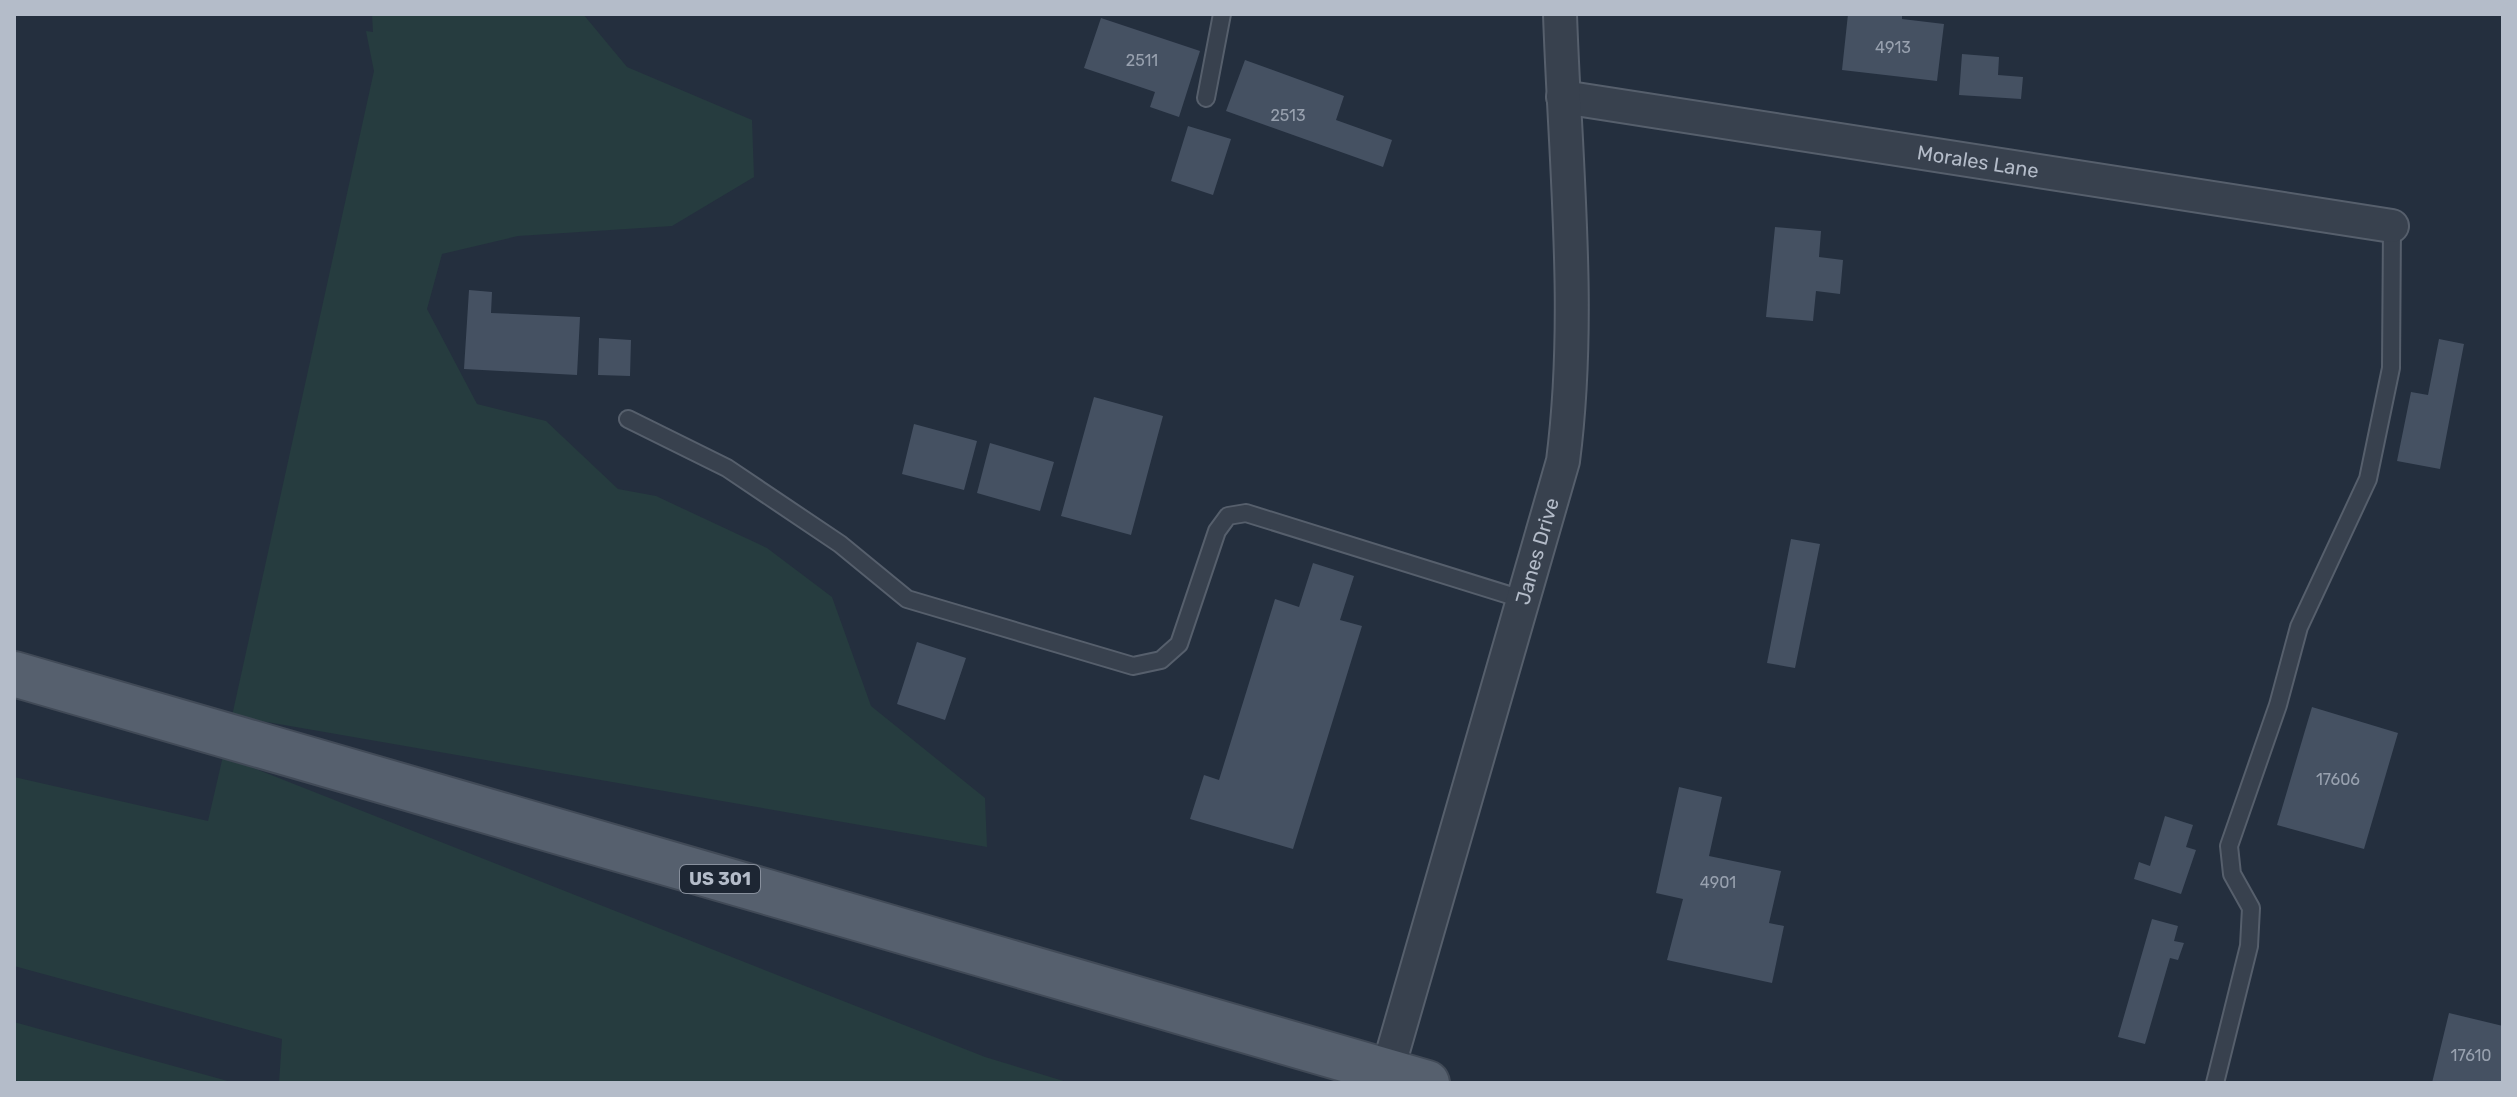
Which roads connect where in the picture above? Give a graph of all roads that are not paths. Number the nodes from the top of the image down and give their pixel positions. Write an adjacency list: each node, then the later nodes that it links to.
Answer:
1 (1222, 14): 4 (lane)
2 (1560, 14): 3 (street, Janes Drive)
3 (1563, 97): 5 (street, Morales Lane); 7 (street, Janes Drive)
4 (1206, 98)
5 (2392, 226): 10 (lane)
6 (628, 419): 7 (lane)
7 (1525, 600): 9 (street, Janes Drive)
8 (14, 674): 9 (main road, US 301)
9 (1407, 1077)
10 (2215, 1083)

